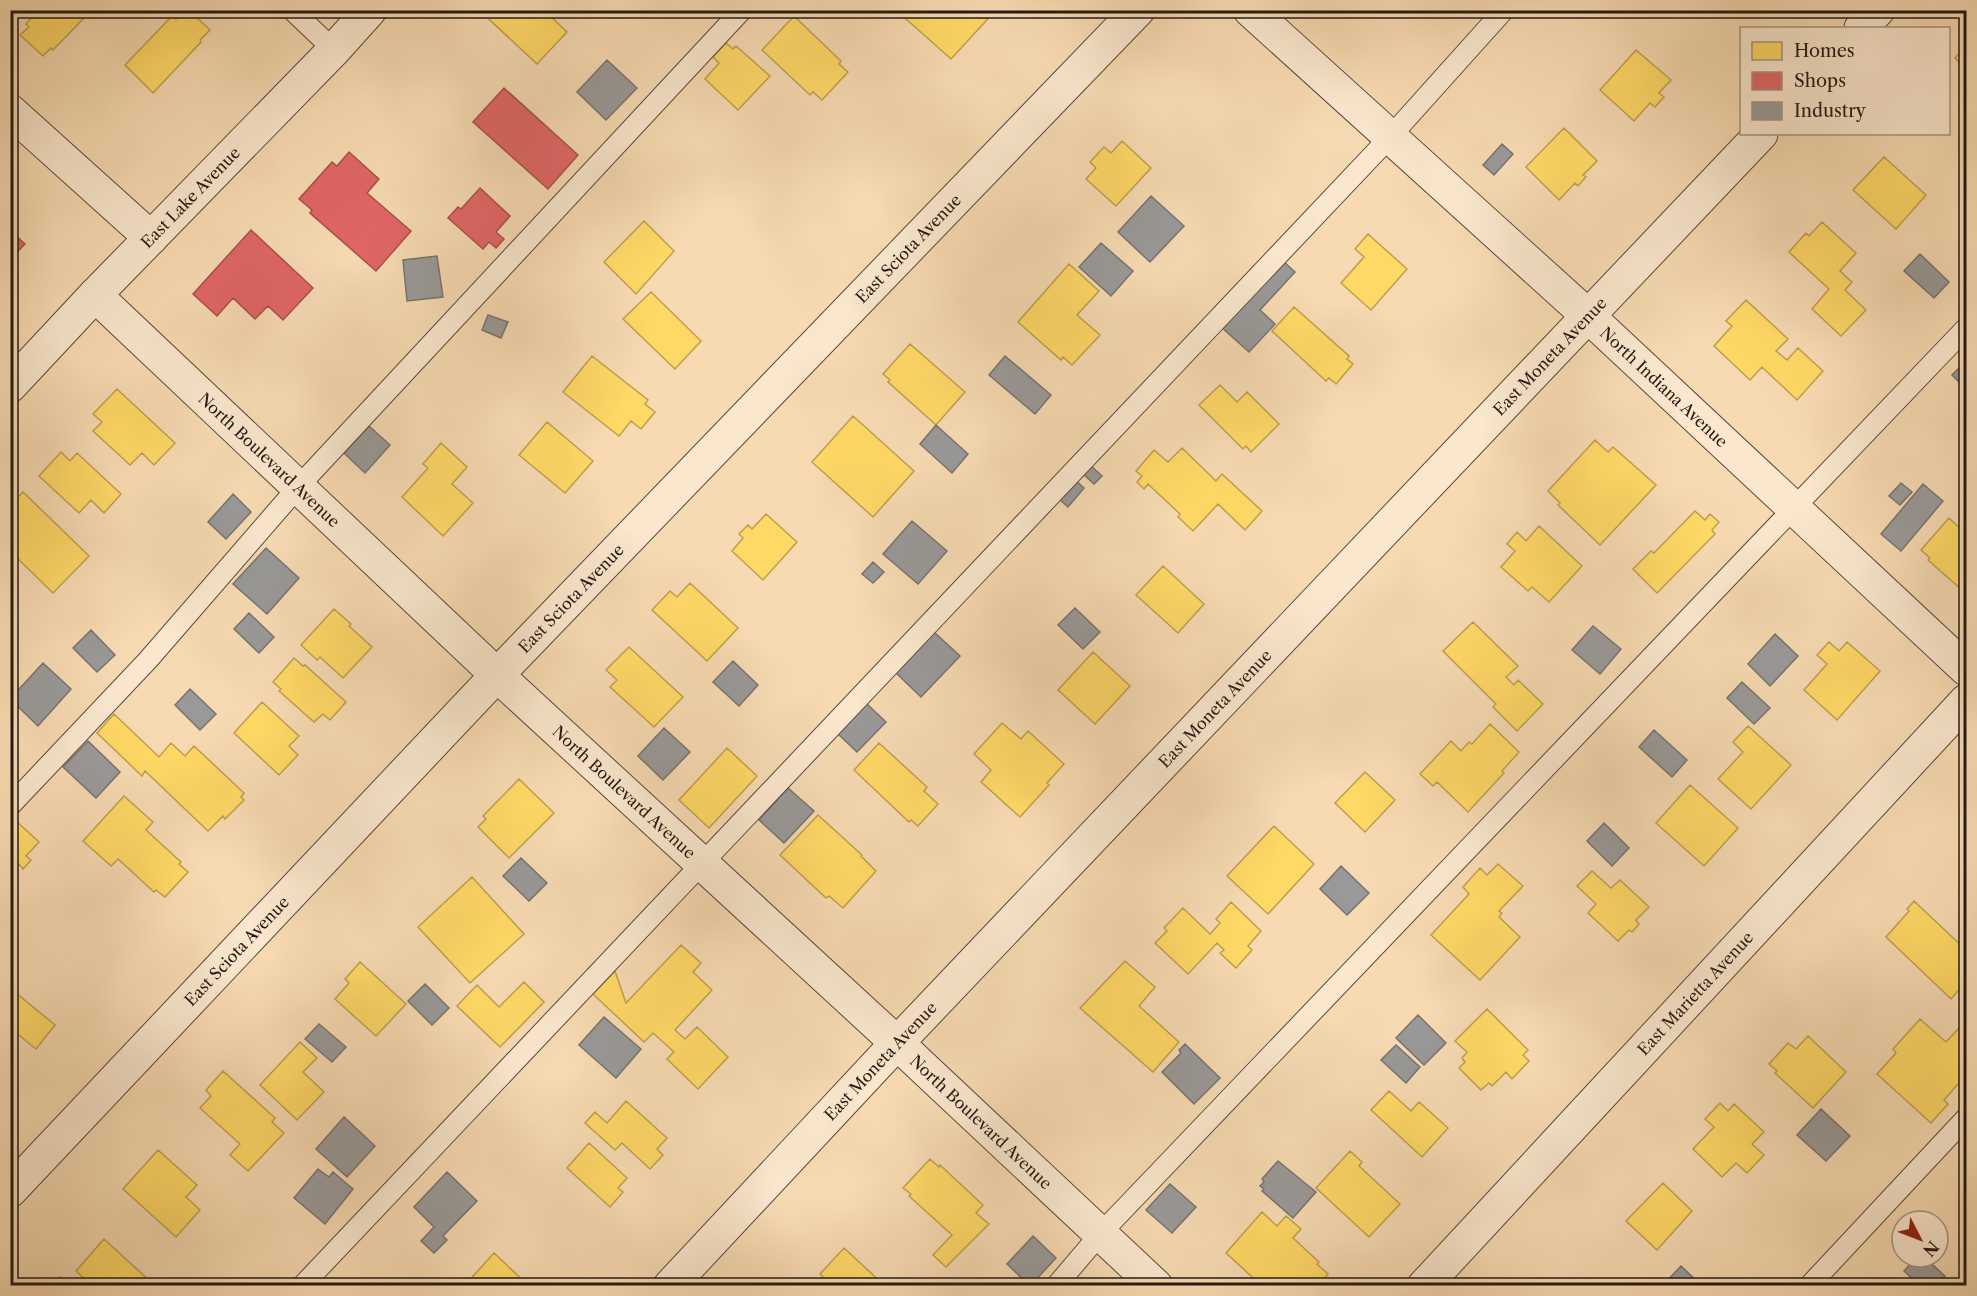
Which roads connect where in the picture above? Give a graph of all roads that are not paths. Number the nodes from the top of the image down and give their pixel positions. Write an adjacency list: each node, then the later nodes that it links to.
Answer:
1 (292, 10): 9 (lane)
2 (370, 10): 9 (street, East Lake Avenue)
3 (742, 10): 18 (lane)
4 (1138, 10): 21 (street, East Sciota Avenue)
5 (1250, 10): 12 (street, North Indiana Avenue)
6 (1504, 10): 12 (lane)
7 (1878, 10): 8 (street)
8 (1862, 27)
9 (334, 50): 13 (street, East Lake Avenue)
10 (10, 111): 13 (street)
11 (1760, 135): 15 (street, East Moneta Avenue)
12 (1390, 137): 15 (street, North Indiana Avenue); 24 (lane)
13 (151, 238): 14 (street, East Lake Avenue)
14 (95, 295): 17 (street, East Lake Avenue); 18 (street, North Boulevard Avenue)
15 (1587, 315): 19 (street, North Indiana Avenue); 25 (street, East Moneta Avenue)
16 (1966, 328): 19 (lane)
17 (10, 386)
18 (298, 487): 21 (street, North Boulevard Avenue); 23 (lane)
19 (1794, 508): 20 (street, North Indiana Avenue); 28 (lane)
20 (1966, 669)
21 (497, 675): 24 (street, North Boulevard Avenue); 27 (street, East Sciota Avenue)
22 (1966, 701): 33 (street, East Marietta Avenue)
23 (10, 806)
24 (701, 862): 25 (street, North Boulevard Avenue); 29 (lane)
25 (897, 1043): 28 (street, North Boulevard Avenue); 30 (street, East Moneta Avenue)
26 (1966, 1118): 34 (lane)
27 (10, 1191)
28 (1101, 1233): 31 (lane); 32 (street, North Boulevard Avenue)
29 (303, 1286)
30 (670, 1286)
31 (1056, 1286)
32 (1156, 1286)
33 (1425, 1286)
34 (1809, 1286)

